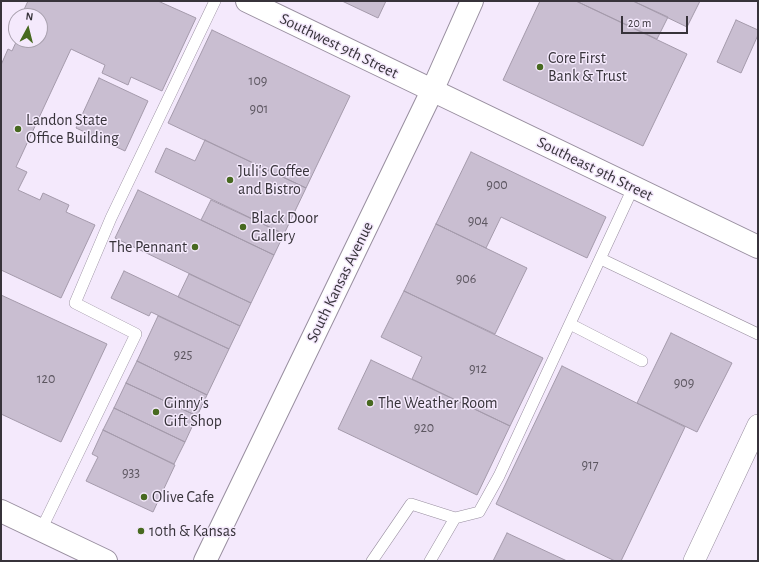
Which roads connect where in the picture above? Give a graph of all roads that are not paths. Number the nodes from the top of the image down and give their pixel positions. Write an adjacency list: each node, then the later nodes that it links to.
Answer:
1 (215, 1): 14 (lane)
2 (247, 1): 4 (main road, Southwest 9th Street)
3 (472, 1): 4 (main road, South Kansas Avenue)
4 (432, 91): 5 (main road, Southeast 9th Street); 16 (main road, South Kansas Avenue)
5 (633, 188): 6 (main road, Southeast 9th Street); 7 (lane)
6 (758, 247)
7 (601, 259): 8 (lane); 9 (lane)
8 (570, 324): 10 (lane); 13 (lane)
9 (758, 334)
10 (642, 361)
11 (758, 425): 19 (street)
12 (1, 511): 14 (main road)
13 (455, 518): 17 (lane); 18 (lane)
14 (41, 530): 15 (main road)
15 (106, 561)
16 (206, 561)
17 (372, 561)
18 (430, 561)
19 (694, 561)

